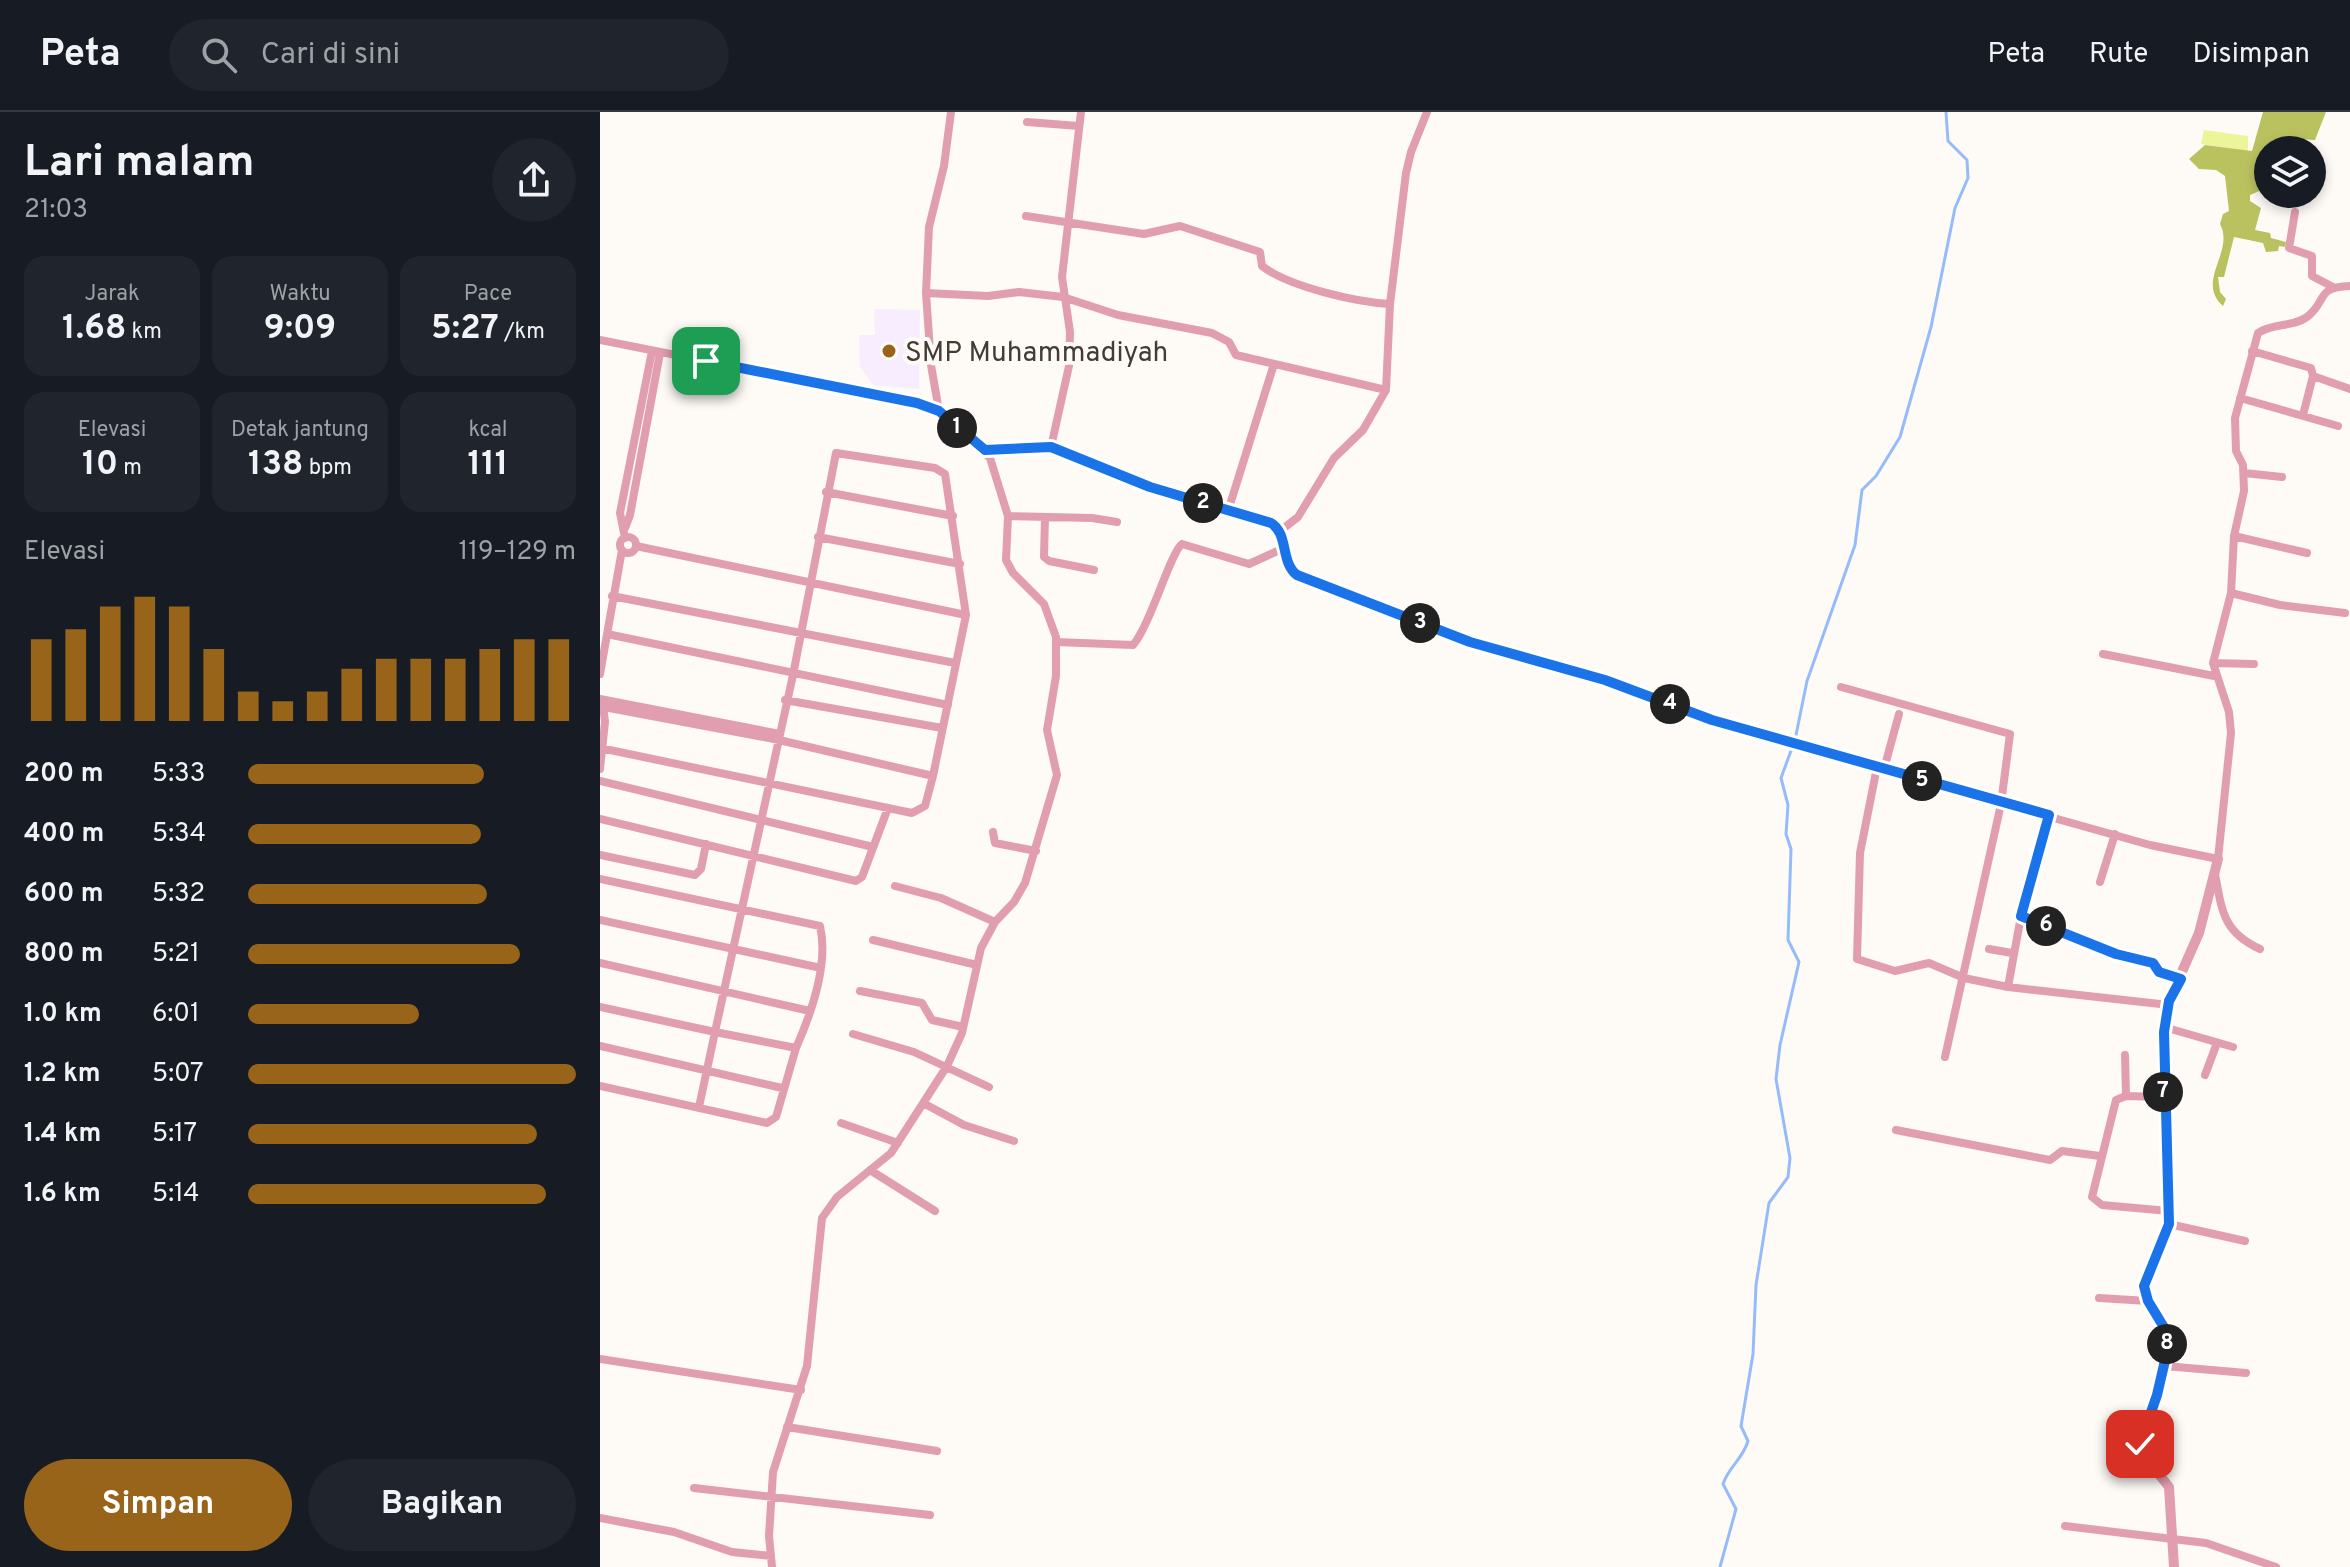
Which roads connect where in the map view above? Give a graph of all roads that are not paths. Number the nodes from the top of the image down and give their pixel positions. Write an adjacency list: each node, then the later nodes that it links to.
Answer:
1 (951, 112): 11 (street)
2 (1081, 112): 5 (street)
3 (1427, 112): 13 (street)
4 (1027, 122): 5 (street)
5 (1079, 126): 8 (street)
6 (2295, 212): 9 (street)
7 (1026, 216): 8 (street)
8 (1067, 224): 12 (street); 13 (street)
9 (2329, 284): 10 (street); 15 (street)
10 (2350, 286)
11 (926, 293): 12 (street); 22 (street)
12 (1063, 297): 17 (street); 25 (street)
13 (1390, 304): 20 (street)
14 (600, 340): 16 (street)
15 (2252, 351): 18 (street); 21 (street)
16 (656, 352): 22 (street); 36 (street)
17 (1274, 364): 20 (street); 30 (street)
18 (2313, 376): 19 (street); 23 (street)
19 (2350, 389)
20 (1386, 390): 35 (street)
21 (2240, 398): 23 (street); 27 (street)
22 (939, 411): 26 (street)
23 (2303, 415): 24 (street)
24 (2338, 426)
25 (1051, 447): 26 (street); 30 (street)
26 (985, 450): 32 (street)
27 (2244, 473): 28 (street); 37 (street)
28 (2282, 477)
29 (826, 492): 31 (street); 31 (street); 38 (street)
30 (1228, 511): 35 (street)
31 (953, 516): 43 (street)
32 (1008, 516): 33 (street); 52 (street)
33 (1045, 517): 34 (street); 44 (street)
34 (1117, 522)
35 (1280, 531): 40 (street)
36 (625, 533): 39 (street); 41 (street)
37 (2234, 536): 42 (street); 46 (street)
38 (818, 537): 43 (street); 45 (street)
39 (636, 546): 41 (street); 45 (street)
40 (1284, 548): 52 (street); 68 (street)
41 (622, 550): 47 (street)
42 (2307, 553)
43 (960, 564): 49 (street)
44 (1094, 570)
45 (809, 584): 49 (street); 50 (street)
46 (2231, 593): 48 (street); 55 (street)
47 (612, 596): 50 (street); 51 (street)
48 (2345, 613)
49 (966, 615): 54 (street)
50 (801, 631): 54 (street); 58 (street)
51 (604, 639): 57 (street); 58 (street)
52 (1056, 642): 82 (street)
53 (2103, 654): 59 (street)
54 (955, 663): 63 (street)
55 (2216, 663): 56 (street); 59 (street)
56 (2254, 664)
57 (600, 674)
58 (793, 675): 61 (street); 63 (street)
59 (2214, 676): 85 (street)
60 (1841, 687): 73 (street)
61 (785, 700): 65 (street); 66 (street)
62 (601, 702): 66 (street); 67 (street)
63 (948, 705): 65 (street)
64 (1899, 714): 68 (street)
65 (942, 728): 70 (street)
66 (779, 737): 70 (street); 72 (street)
67 (602, 748): 69 (street); 72 (street)
68 (1880, 768): 73 (street); 102 (street)
69 (600, 769)
70 (933, 776): 74 (street)
71 (600, 781): 77 (street)
72 (767, 782): 74 (street); 77 (street)
73 (2001, 804): 75 (street); 102 (street)
74 (888, 808): 81 (street)
75 (2049, 815): 79 (street); 91 (street)
76 (600, 819): 80 (street)
77 (761, 821): 81 (street); 84 (street)
78 (993, 832): 82 (street)
79 (2115, 834): 85 (street); 88 (street)
80 (706, 844): 83 (street); 84 (street)
81 (873, 847): 84 (street)
82 (1036, 851): 93 (street)
83 (600, 855)
84 (752, 856): 90 (street)
85 (2218, 859): 86 (street)
86 (2215, 873): 97 (street); 103 (street)
87 (600, 879): 90 (street)
88 (2100, 882)
89 (895, 886): 93 (street)
90 (743, 907): 95 (street); 101 (street)
91 (2021, 916): 98 (street); 103 (street)
92 (600, 920): 95 (street)
93 (995, 922): 100 (street)
94 (873, 940): 100 (street)
95 (736, 948): 101 (street); 105 (street)
96 (1989, 949): 98 (street)
97 (2260, 949)
98 (2012, 953): 104 (street)
99 (600, 963): 105 (street)
100 (977, 965): 110 (street)
101 (821, 968): 109 (street)
102 (1964, 978): 104 (street); 119 (street)
103 (2181, 979): 107 (street)
104 (2008, 987): 107 (street)
105 (726, 991): 109 (street); 112 (street)
106 (860, 991): 110 (street)
107 (2169, 1005): 111 (street)
108 (600, 1007): 112 (street)
109 (810, 1011): 117 (street)
110 (963, 1027): 120 (street)
111 (2164, 1027): 114 (street); 127 (street)
112 (715, 1032): 117 (street); 121 (street)
113 (853, 1034): 120 (street)
114 (2217, 1043): 116 (street); 122 (street)
115 (600, 1046): 121 (street)
116 (2233, 1047)
117 (796, 1048): 125 (street)
118 (2125, 1055): 126 (street)
119 (1945, 1057)
120 (952, 1069): 124 (street); 129 (street)
121 (708, 1071): 125 (street); 128 (street)
122 (2205, 1075)
123 (600, 1086): 128 (street)
124 (989, 1087)
125 (782, 1088): 128 (street)
126 (2126, 1096): 127 (street); 134 (street)
127 (2163, 1097): 137 (street)
128 (699, 1107)
129 (931, 1108): 132 (street); 133 (street)
130 (841, 1123): 133 (street)
131 (1896, 1130): 134 (street)
132 (1014, 1141)
133 (898, 1143): 135 (street)
134 (2100, 1156): 137 (street)
135 (873, 1173): 136 (street); 145 (street)
136 (935, 1211)
137 (2169, 1211): 138 (street)
138 (2169, 1224): 139 (street); 141 (street)
139 (2245, 1241)
140 (2099, 1298): 141 (street)
141 (2148, 1301): 143 (street)
142 (600, 1359): 145 (street)
143 (2165, 1366): 144 (street); 153 (street)
144 (2246, 1373)
145 (801, 1390): 146 (street)
146 (787, 1427): 147 (street); 149 (street)
147 (937, 1451)
148 (694, 1488): 149 (street)
149 (770, 1499): 150 (street); 154 (street)
150 (930, 1515)
151 (600, 1518): 154 (street)
152 (2065, 1526): 153 (street)
153 (2172, 1537): 156 (street); 157 (street)
154 (771, 1556): 155 (street)
155 (772, 1567)
156 (2174, 1567)
157 (2276, 1567)

